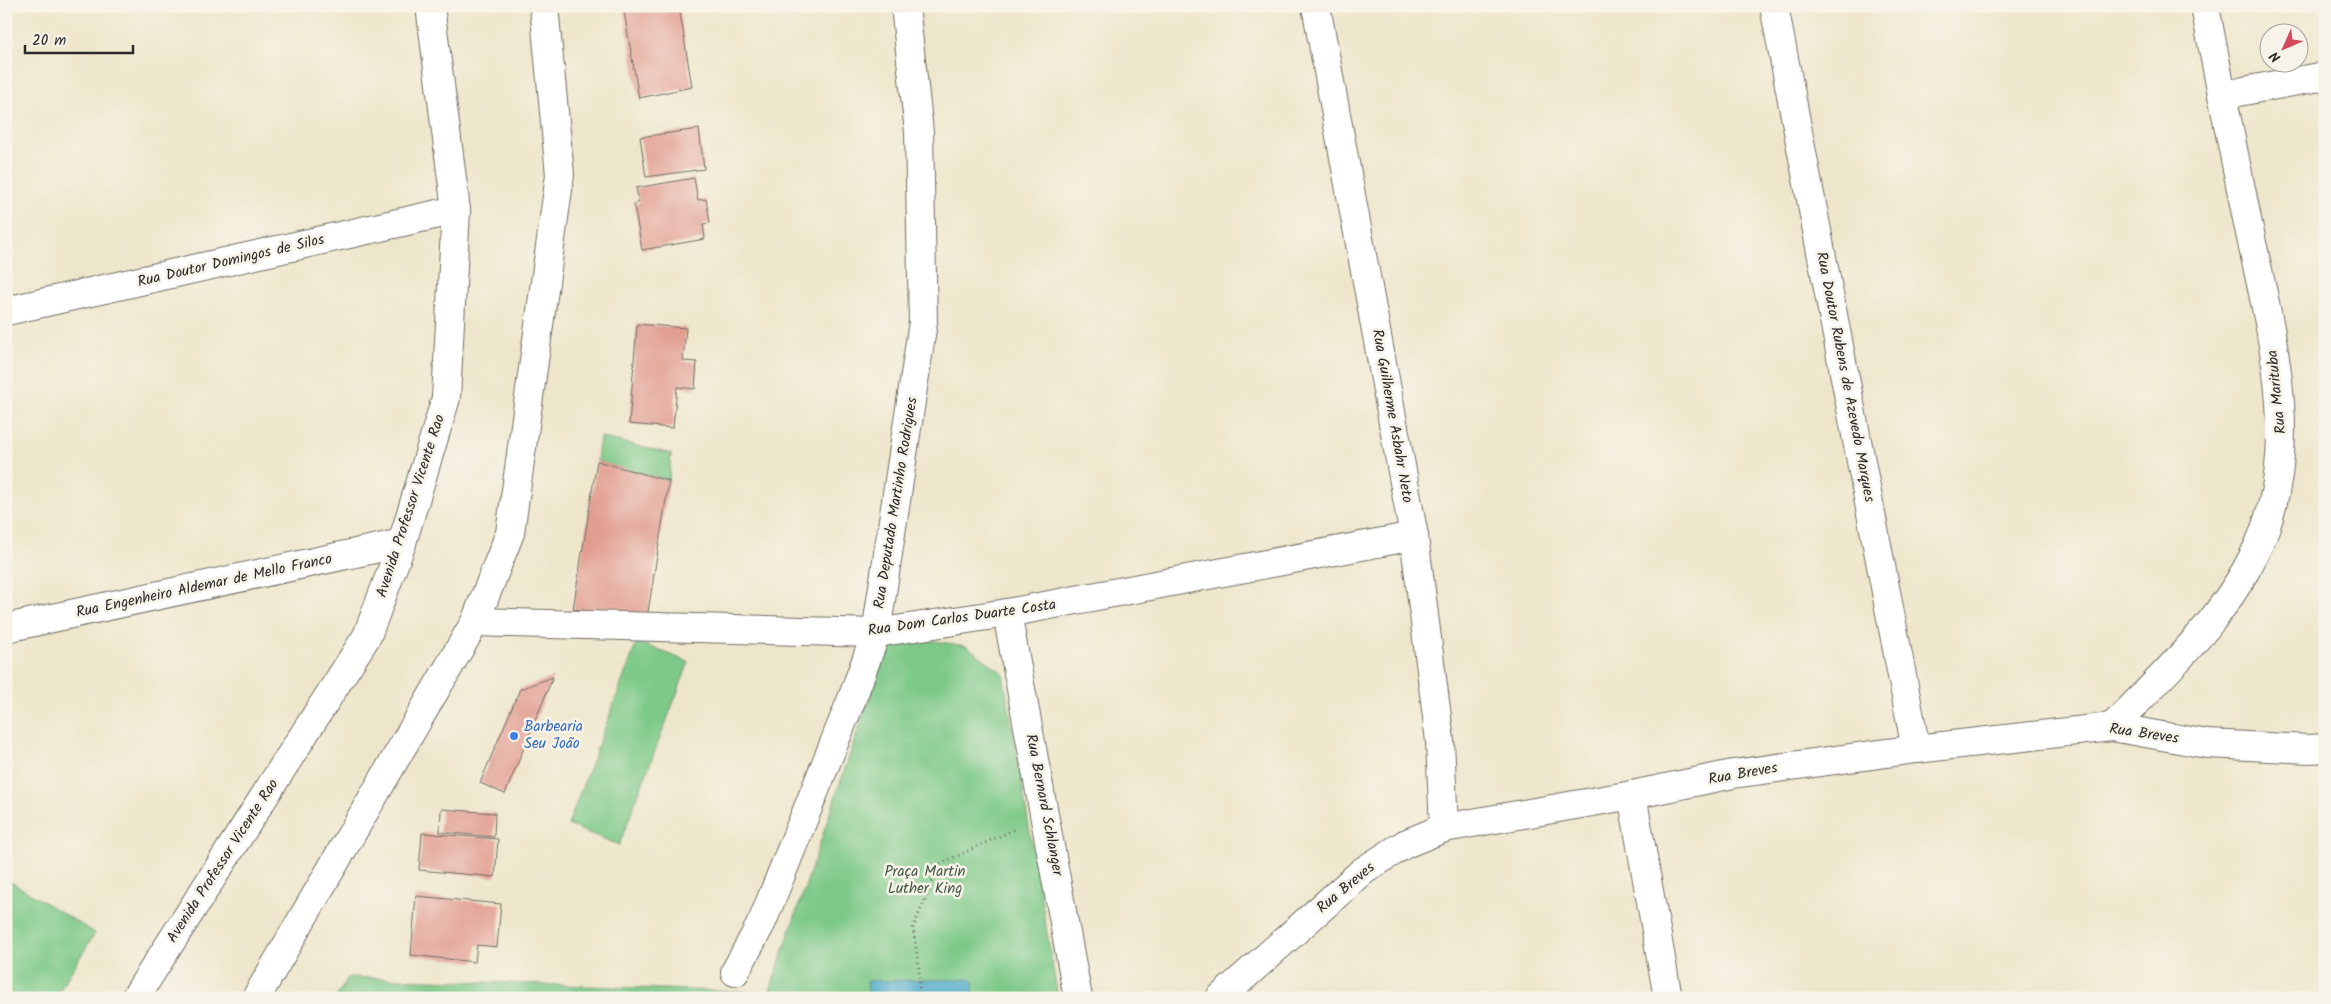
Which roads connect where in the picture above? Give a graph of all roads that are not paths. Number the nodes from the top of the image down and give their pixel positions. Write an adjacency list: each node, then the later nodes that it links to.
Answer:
1 (430, 6): 9 (street, Avenida Professor Vicente Rao)
2 (544, 6): 14 (street)
3 (905, 6): 16 (street, Rua Deputado Martinho Rodrigues)
4 (1316, 6): 11 (street, Rua Guilherme Asbahr Neto)
5 (1774, 6): 19 (street, Rua Doutor Rubens de Azevedo Marques)
6 (2205, 6): 8 (street, Rua Marituba)
7 (2325, 76): 8 (street)
8 (2222, 95): 17 (street, Rua Marituba)
9 (456, 210): 10 (street, Rua Doutor Domingos de Silos); 12 (street, Avenida Professor Vicente Rao)
10 (6, 311)
11 (1414, 536): 13 (street, Rua Dom Carlos Duarte Costa); 21 (street, Rua Guilherme Asbahr Neto)
12 (402, 543): 15 (street, Rua Engenheiro Aldemar de Mello Franco); 23 (street, Avenida Professor Vicente Rao)
13 (1007, 614): 16 (street, Rua Dom Carlos Duarte Costa); 25 (street, Rua Bernard Schlanger)
14 (475, 622): 16 (street, Rua Dom Carlos Duarte Costa); 24 (street)
15 (6, 628)
16 (876, 633): 22 (street, Rua Deputado Martinho Rodrigues)
17 (2112, 727): 18 (street, Rua Breves); 19 (street, Rua Breves)
18 (2325, 748)
19 (1916, 749): 20 (street, Rua Breves)
20 (1632, 795): 21 (street, Rua Breves); 27 (street)
21 (1444, 828): 26 (street, Rua Breves)
22 (735, 972)
23 (135, 998)
24 (256, 998)
25 (1078, 998)
26 (1220, 998)
27 (1668, 998)

